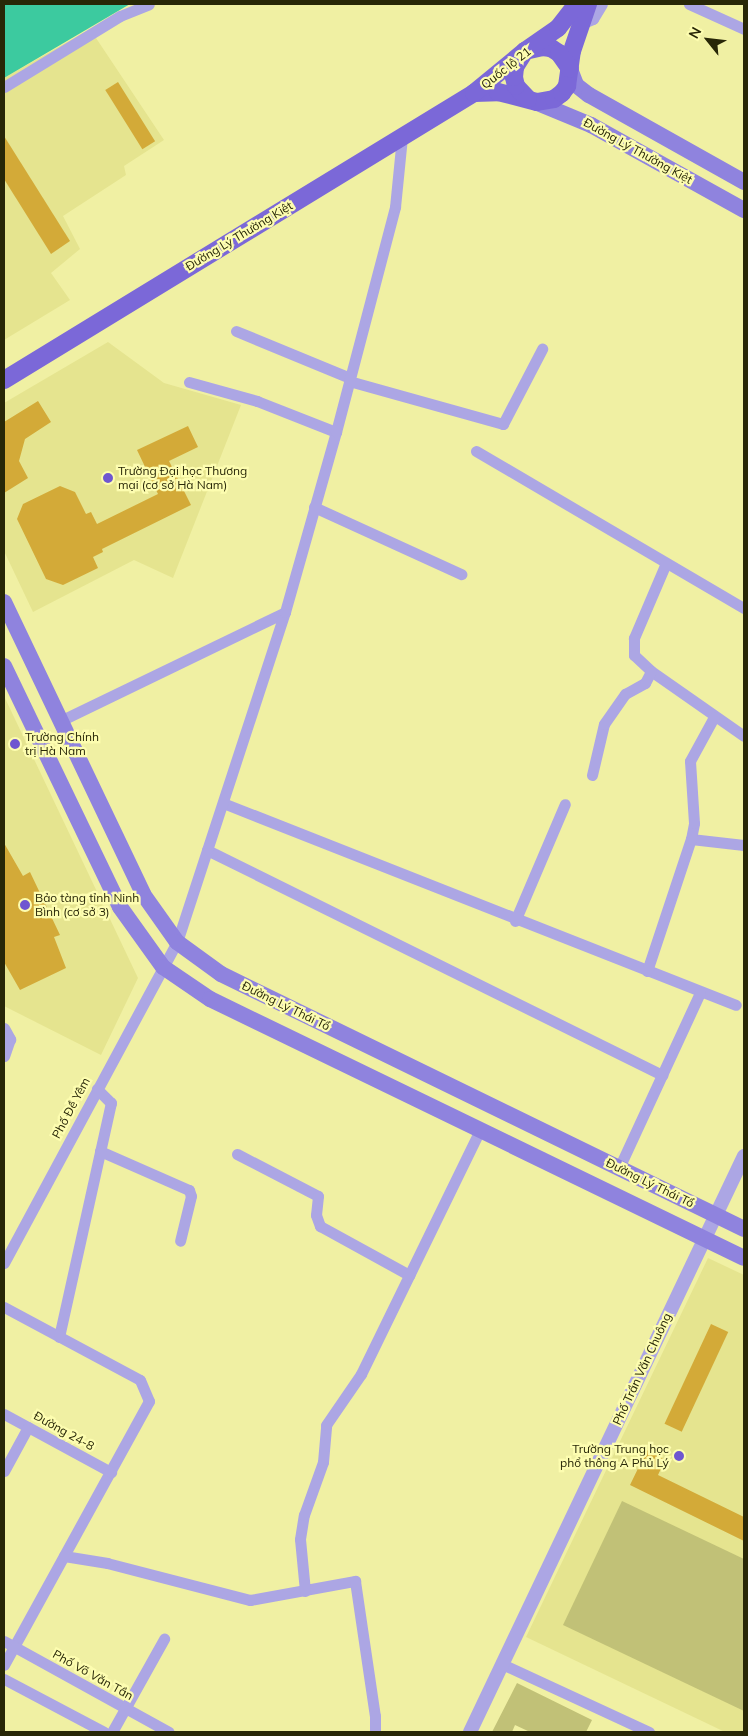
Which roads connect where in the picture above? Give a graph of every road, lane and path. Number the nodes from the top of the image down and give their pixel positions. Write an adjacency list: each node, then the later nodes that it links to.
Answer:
1 (149, 4): 10 (street)
2 (577, 4): 8 (main road, Quốc lộ 21)
3 (588, 4): 6 (main road)
4 (602, 4): 6 (street)
5 (689, 4): 7 (street)
6 (581, 24): 9 (main road)
7 (744, 29)
8 (525, 51): 9 (main road); 11 (main road, Quốc lộ 21); 12 (main road)
9 (570, 69): 12 (main road); 14 (main road, Đường Lý Thường Kiệt)
10 (4, 87)
11 (474, 93): 12 (main road, Quốc lộ 21); 13 (main road, Đường Lý Thường Kiệt)
12 (528, 99): 15 (main road, Đường Lý Thường Kiệt)
13 (402, 137): 18 (main road, Đường Lý Thường Kiệt); 19 (street, Phố Đề Yêm)
14 (744, 182)
15 (744, 210)
16 (236, 331): 19 (street)
17 (542, 349): 19 (street)
18 (4, 380)
19 (349, 380): 21 (street, Phố Đề Yêm)
20 (189, 382): 21 (street)
21 (336, 432): 23 (street, Phố Đề Yêm)
22 (476, 451): 24 (street)
23 (314, 507): 25 (street); 28 (street, Phố Đề Yêm)
24 (666, 563): 27 (street); 30 (street)
25 (461, 574)
26 (4, 602): 32 (main road, Đường Lý Thái Tổ)
27 (744, 608)
28 (285, 612): 32 (street); 35 (street, Phố Đề Yêm)
29 (4, 666): 42 (main road)
30 (651, 671): 31 (street); 34 (street)
31 (714, 717): 33 (street); 37 (street)
32 (60, 721): 41 (main road, Đường Lý Thái Tổ)
33 (744, 736)
34 (592, 775)
35 (223, 803): 39 (street, Phố Đề Yêm); 40 (street)
36 (565, 804): 40 (street)
37 (691, 839): 38 (street); 43 (street)
38 (744, 845)
39 (207, 850): 41 (street, Phố Đề Yêm); 48 (street)
40 (515, 921): 43 (street)
41 (177, 942): 42 (street, Phố Đề Yêm); 54 (main road, Đường Lý Thái Tổ)
42 (163, 967): 49 (street, Phố Đề Yêm); 50 (main road)
43 (647, 970): 44 (street)
44 (700, 993): 45 (street); 48 (street)
45 (736, 1005)
46 (4, 1028): 47 (street)
47 (4, 1056)
48 (662, 1075): 54 (street)
49 (97, 1090): 51 (street); 60 (street, Phố Đề Yêm)
50 (480, 1130): 57 (main road); 61 (street)
51 (100, 1151): 58 (street); 63 (street)
52 (236, 1154): 61 (street)
53 (744, 1156): 55 (street, Phố Trần Văn Chuông)
54 (619, 1168): 55 (main road, Đường Lý Thái Tổ)
55 (716, 1215): 56 (main road, Đường Lý Thái Tổ); 57 (street, Phố Trần Văn Chuông)
56 (744, 1229)
57 (704, 1238): 59 (main road); 72 (street, Phố Trần Văn Chuông)
58 (180, 1241)
59 (744, 1258)
60 (4, 1263)
61 (409, 1275): 69 (street)
62 (4, 1307): 63 (street)
63 (59, 1337): 67 (street)
64 (4, 1414): 65 (street, Đường 24-8)
65 (28, 1427): 66 (street); 67 (street, Đường 24-8)
66 (4, 1471)
67 (111, 1472): 68 (street)
68 (64, 1556): 69 (street); 71 (street)
69 (305, 1591): 79 (street)
70 (164, 1639): 75 (street)
71 (9, 1644): 73 (street); 75 (street, Phố Võ Văn Tần)
72 (502, 1664): 80 (street, Phố Trần Văn Chuông); 81 (street)
73 (4, 1665)
74 (4, 1679): 76 (street)
75 (126, 1709): 77 (street); 78 (street, Phố Võ Văn Tần)
76 (104, 1732)
77 (112, 1732)
78 (169, 1732)
79 (375, 1732)
80 (470, 1732)
81 (649, 1732)

